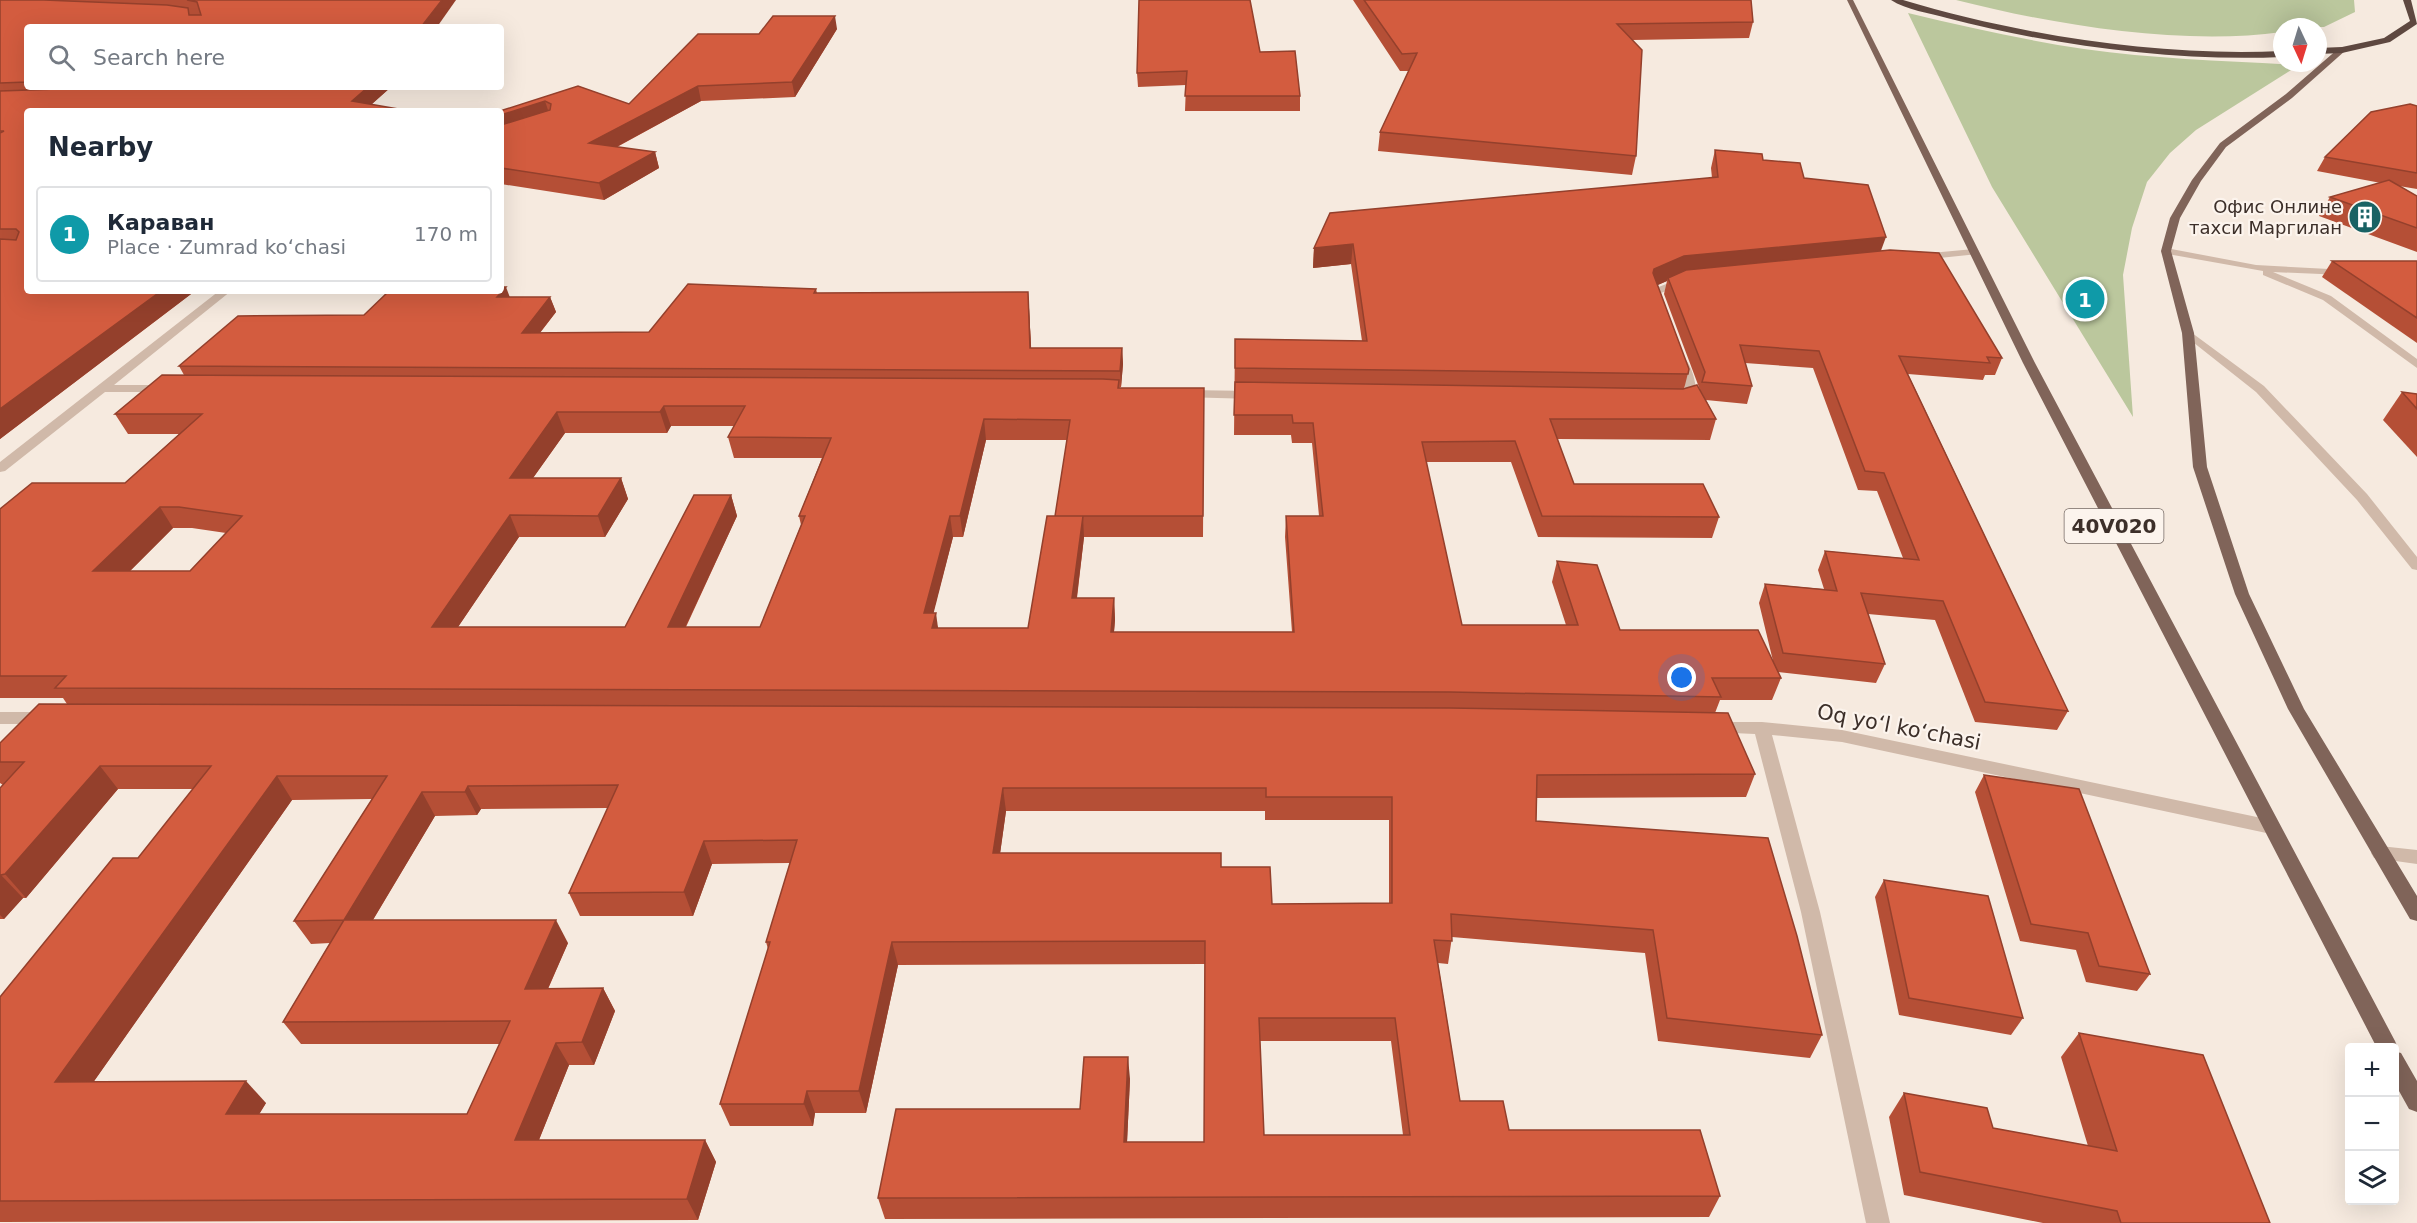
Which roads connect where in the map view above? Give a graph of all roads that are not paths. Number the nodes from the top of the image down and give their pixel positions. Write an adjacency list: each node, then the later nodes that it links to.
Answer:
1 (1850, 0): 10 (main road, 40V020)
2 (1895, 0): 8 (highway)
3 (2408, 0): 5 (highway)
4 (2407, 37): 5 (highway)
5 (2387, 40): 6 (highway)
6 (2343, 50): 7 (highway); 9 (main road)
7 (2327, 51)
8 (2273, 54)
9 (2166, 251): 12 (street); 17 (main road)
10 (1974, 252): 11 (street); 31 (main road, 40V020)
11 (1906, 258)
12 (2256, 268): 13 (street); 19 (street)
13 (2350, 272)
14 (1702, 279): 16 (street)
15 (222, 294): 20 (street)
16 (1663, 314)
17 (2188, 333): 26 (street); 32 (main road)
18 (1676, 346): 24 (street)
19 (2417, 365)
20 (102, 388): 21 (street); 25 (street)
21 (173, 389)
22 (1176, 394): 23 (street)
23 (1271, 396)
24 (1666, 403)
25 (0, 468)
26 (2417, 566)
27 (0, 718): 28 (street)
28 (60, 718)
29 (1703, 727): 30 (street, Oq yoʻl koʻchasi)
30 (1762, 728): 31 (street, Oq yoʻl koʻchasi); 38 (street)
31 (2271, 827): 35 (main road, 40V020)
32 (2380, 853): 33 (street); 34 (main road)
33 (2417, 857)
34 (2417, 913)
35 (2386, 1043)
36 (2399, 1069): 37 (main road)
37 (2417, 1102)
38 (1878, 1223)

